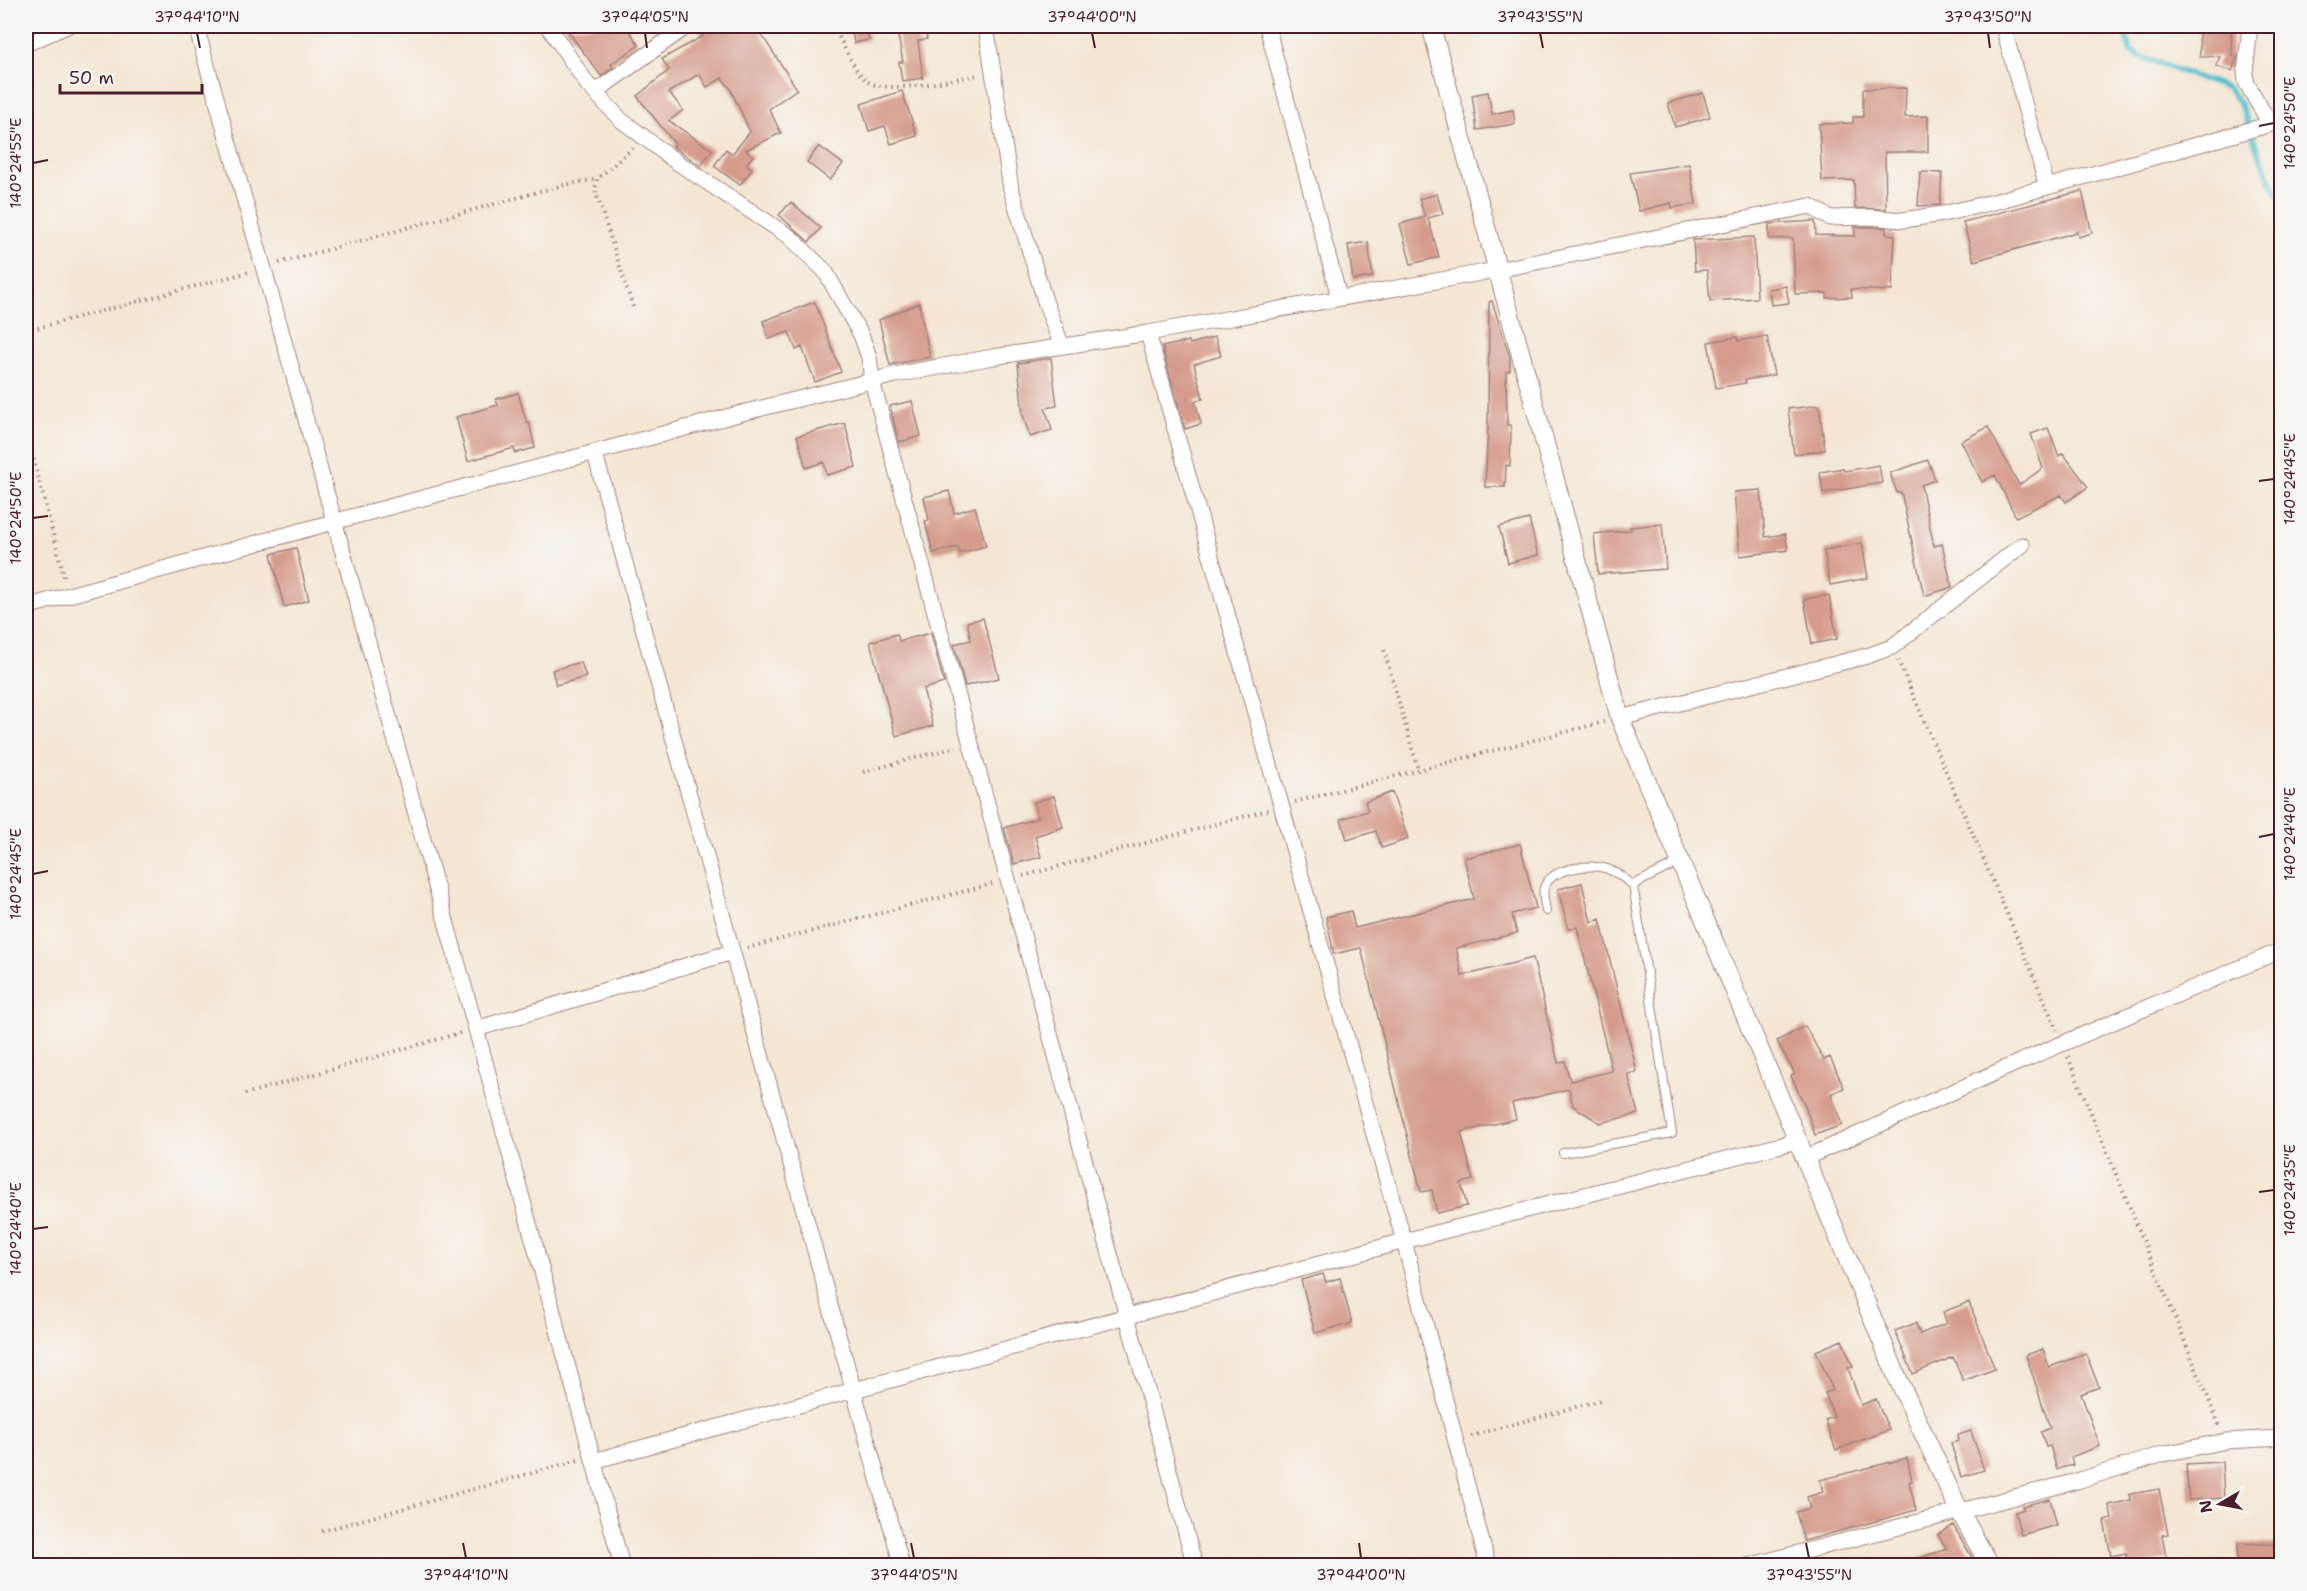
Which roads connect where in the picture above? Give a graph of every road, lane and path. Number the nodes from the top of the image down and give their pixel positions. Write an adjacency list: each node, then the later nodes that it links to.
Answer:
1 (67, 26): 11 (street)
2 (196, 26): 18 (street)
3 (548, 26): 13 (street)
4 (687, 26): 13 (street)
5 (834, 26): 12 (path)
6 (986, 26): 12 (street)
7 (1267, 26): 20 (street)
8 (1431, 26): 19 (street)
9 (2003, 26): 17 (street)
10 (2250, 26): 14 (street)
11 (26, 44)
12 (993, 72): 24 (street)
13 (595, 92): 15 (street)
14 (2270, 124): 17 (street)
15 (644, 138): 16 (path); 25 (street)
16 (597, 179): 18 (path); 21 (path)
17 (2046, 187): 19 (street)
18 (263, 268): 22 (path); 28 (street)
19 (1497, 270): 20 (street); 33 (street)
20 (1339, 297): 23 (street)
21 (633, 307)
22 (26, 332)
23 (1148, 333): 24 (street); 37 (street)
24 (1062, 346): 25 (street)
25 (872, 381): 27 (street); 34 (street)
26 (26, 430): 30 (path)
27 (595, 454): 28 (street); 43 (street)
28 (333, 522): 30 (street); 44 (street)
29 (2022, 545): 33 (street)
30 (69, 595): 31 (street)
31 (26, 607)
32 (1384, 650): 35 (path)
33 (1620, 718): 35 (path); 38 (street)
34 (971, 743): 36 (path); 39 (street)
35 (1418, 769): 37 (path)
36 (863, 772)
37 (1281, 806): 39 (path); 49 (street)
38 (1681, 861): 40 (lane); 46 (street)
39 (1008, 880): 43 (path); 50 (street)
40 (1633, 885): 41 (lane); 47 (lane)
41 (1546, 911)
42 (2282, 950): 48 (street)
43 (732, 952): 44 (street); 51 (street)
44 (476, 1029): 45 (path); 55 (street)
45 (245, 1094)
46 (1797, 1141): 48 (street); 49 (street)
47 (1563, 1154)
48 (1805, 1158): 56 (street)
49 (1404, 1241): 50 (street); 54 (street)
50 (1126, 1317): 51 (street); 60 (street)
51 (854, 1391): 55 (street); 59 (street)
52 (1601, 1400): 54 (path)
53 (2282, 1438): 56 (street)
54 (1455, 1441): 61 (street)
55 (592, 1459): 57 (path); 58 (street)
56 (1959, 1510): 62 (street); 63 (street)
57 (322, 1531)
58 (622, 1566)
59 (902, 1566)
60 (1195, 1566)
61 (1488, 1566)
62 (1748, 1566)
63 (1990, 1566)

